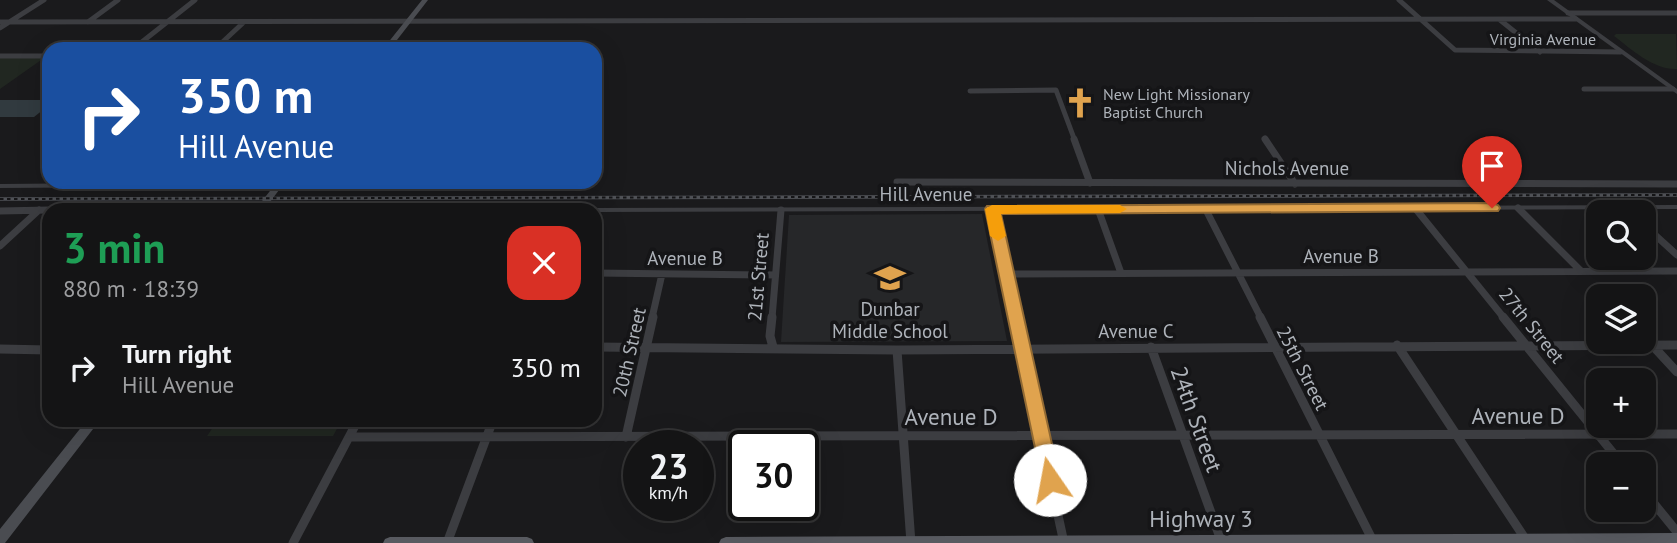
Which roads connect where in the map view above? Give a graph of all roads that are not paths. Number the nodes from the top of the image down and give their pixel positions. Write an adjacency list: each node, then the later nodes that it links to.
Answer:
1 (44, 0): 12 (street)
2 (118, 0): 13 (street)
3 (195, 0): 14 (street)
4 (425, 0): 16 (main road)
5 (1399, 0): 10 (street)
6 (1550, 0): 9 (street)
7 (1677, 13): 9 (street)
8 (1499, 19): 9 (street); 10 (street); 21 (street)
9 (1576, 19): 22 (street)
10 (1420, 20): 16 (street); 21 (street, Virginia Avenue)
11 (0, 22): 12 (street)
12 (10, 22): 13 (street); 17 (street)
13 (88, 22): 14 (street)
14 (167, 22): 15 (street); 18 (street)
15 (244, 22): 16 (street); 19 (street)
16 (407, 22): 20 (main road)
17 (0, 29)
18 (142, 42)
19 (223, 42)
20 (391, 42)
21 (1540, 52): 22 (street, Virginia Avenue)
22 (1621, 52): 26 (street)
23 (0, 56): 24 (street)
24 (42, 56)
25 (1584, 89): 26 (street)
26 (1675, 90)
27 (970, 91): 30 (street)
28 (1265, 139): 31 (street)
29 (897, 182): 30 (street, Nichols Avenue)
30 (1090, 183): 31 (street, Nichols Avenue)
31 (1295, 184): 32 (street, Nichols Avenue)
32 (1677, 184)
33 (0, 186): 34 (street)
34 (42, 186)
35 (275, 189): 36 (main road)
36 (264, 203)
37 (1677, 207): 41 (street, Hill Avenue)
38 (1205, 208): 39 (street, Hill Avenue); 43 (street, Hill Avenue); 55 (street, 25th Street)
39 (1415, 208): 40 (street, Hill Avenue); 52 (street, 27th Street)
40 (1518, 208): 44 (street, Hill Avenue); 53 (street)
41 (1656, 208)
42 (992, 209): 43 (street, Hill Avenue); 47 (street, Hill Avenue); 59 (street)
43 (1098, 209): 57 (street)
44 (1586, 209)
45 (39, 210): 48 (street); 50 (street)
46 (602, 210): 47 (street, Hill Avenue)
47 (781, 210): 60 (street, 21st Street)
48 (0, 211)
49 (1656, 236): 51 (street)
50 (0, 246)
51 (1677, 255)
52 (1466, 271): 53 (street, Avenue B); 55 (street, Avenue B); 62 (street, 27th Street)
53 (1581, 271): 54 (street, Avenue B)
54 (1677, 271)
55 (1237, 272): 57 (street, Avenue B); 66 (street, 25th Street)
56 (602, 273): 58 (street, Avenue B)
57 (1121, 273): 59 (street, Avenue B)
58 (662, 274): 60 (street, Avenue B); 68 (street, 20th Street)
59 (1006, 274): 70 (street)
60 (775, 275): 69 (street, 21st Street)
61 (1397, 345): 62 (street, Avenue C); 66 (street, Avenue C); 86 (street)
62 (1526, 345): 63 (street, Avenue C); 77 (street, 27th Street)
63 (1586, 345)
64 (1656, 345): 65 (street, Avenue C)
65 (1677, 345)
66 (1275, 346): 71 (street, Avenue C); 85 (street, 25th Street)
67 (602, 347): 68 (street, Avenue C)
68 (646, 347): 69 (street, Avenue C); 81 (street, 20th Street)
69 (774, 347): 75 (street, Avenue C)
70 (1021, 347): 71 (street, Avenue C); 75 (street, Avenue C); 88 (street)
71 (1150, 347): 89 (street, 24th Street)
72 (0, 349): 74 (street)
73 (1656, 349): 76 (street)
74 (42, 350)
75 (897, 350): 87 (street)
76 (1677, 372)
77 (1586, 419)
78 (88, 427): 98 (main road)
79 (355, 427): 90 (street)
80 (491, 427): 92 (street)
81 (628, 430)
82 (1586, 434): 86 (street, Avenue D)
83 (1656, 434): 84 (street, Avenue D)
84 (1677, 434)
85 (1319, 435): 86 (street, Avenue D); 89 (street, Avenue D); 100 (street, 25th Street)
86 (1456, 435): 101 (street)
87 (903, 436): 88 (street, Avenue D); 91 (street, Avenue D); 103 (street)
88 (1040, 436): 89 (street, Avenue D); 104 (street)
89 (1183, 436): 105 (street, 24th Street)
90 (351, 437): 92 (street, Avenue D); 106 (street)
91 (714, 437)
92 (487, 438): 93 (street, Avenue D); 102 (street)
93 (623, 438)
94 (1601, 438): 95 (street, 27th Street)
95 (1612, 452)
96 (1656, 506): 97 (street)
97 (1677, 532)
98 (0, 539)
99 (1677, 539): 101 (main road, Highway 3)
100 (1373, 541): 101 (main road, Highway 3); 105 (main road, Highway 3)
101 (1527, 541)
102 (447, 542): 107 (main road); 108 (main road)
103 (911, 542): 104 (main road, Highway 3); 110 (main road, Highway 3)
104 (1064, 542): 105 (main road, Highway 3)
105 (1221, 542)
106 (293, 543)
107 (390, 543)
108 (527, 543)
109 (726, 543): 110 (main road, Highway 3)
110 (756, 543)

